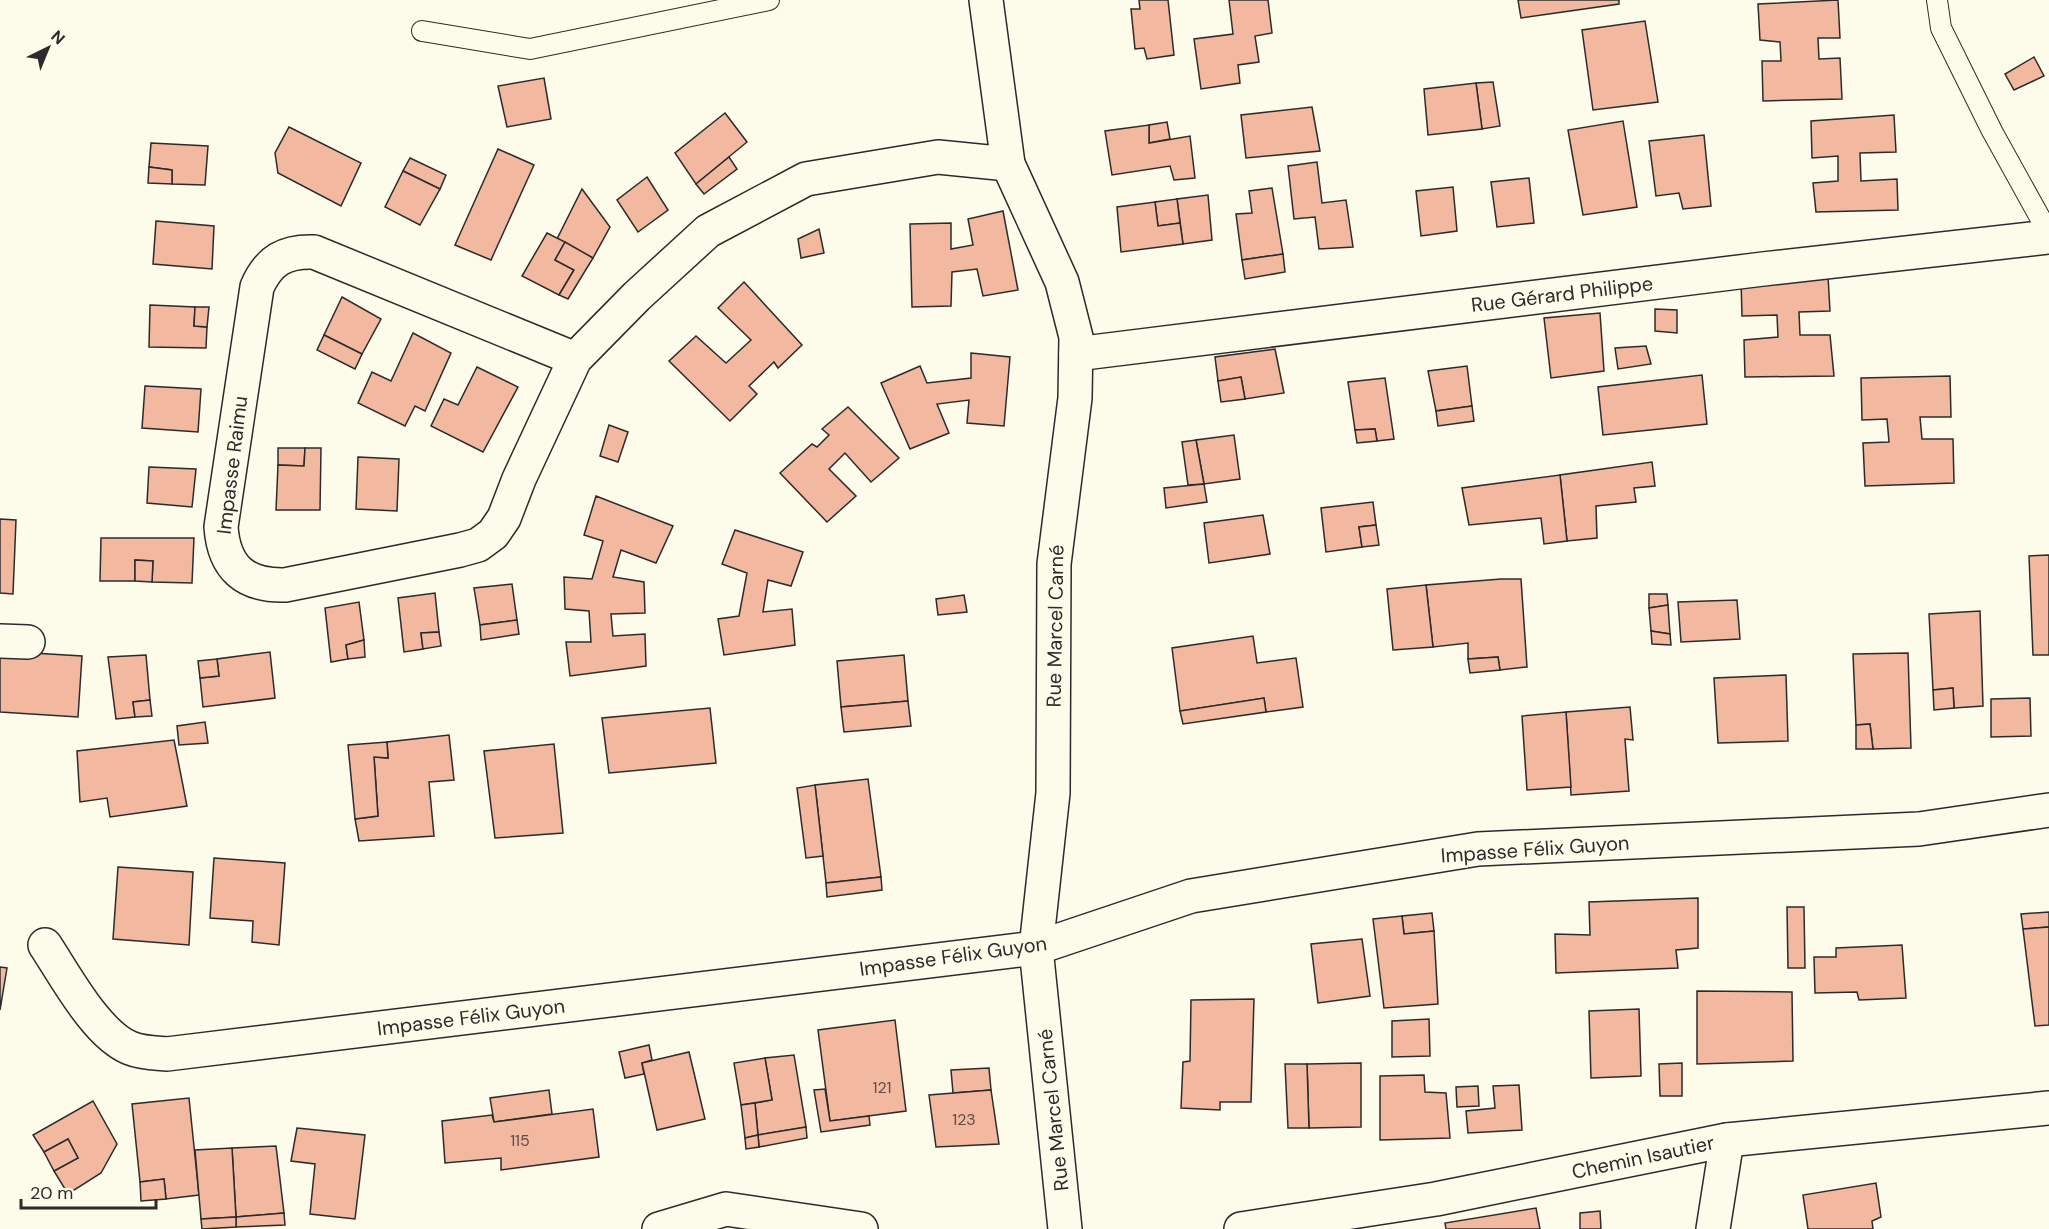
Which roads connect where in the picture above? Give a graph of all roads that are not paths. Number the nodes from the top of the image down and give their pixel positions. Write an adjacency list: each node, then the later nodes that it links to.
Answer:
1 (769, 0): 4 (lane)
2 (986, 0): 6 (street, Rue Marcel Carné)
3 (1937, 0): 7 (lane)
4 (742, 3): 5 (lane)
5 (422, 31)
6 (1008, 164): 8 (street, Rue Marcel Carné); 9 (street, Impasse Raimu)
7 (2049, 236): 8 (street, Rue Gérard Philippe)
8 (1076, 354): 12 (street, Rue Marcel Carné)
9 (575, 360): 9 (street, Impasse Raimu)
10 (2049, 810): 12 (street, Impasse Félix Guyon)
11 (45, 945): 12 (street, Impasse Félix Guyon)
12 (1036, 948): 17 (street, Rue Marcel Carné)
13 (2049, 1108): 14 (street, Chemin Isautier)
14 (1727, 1140): 18 (street, Chemin Isautier); 19 (street)
15 (659, 1229): 16 (street)
16 (861, 1229)
17 (1065, 1229)
18 (1241, 1229)
19 (1713, 1229)

